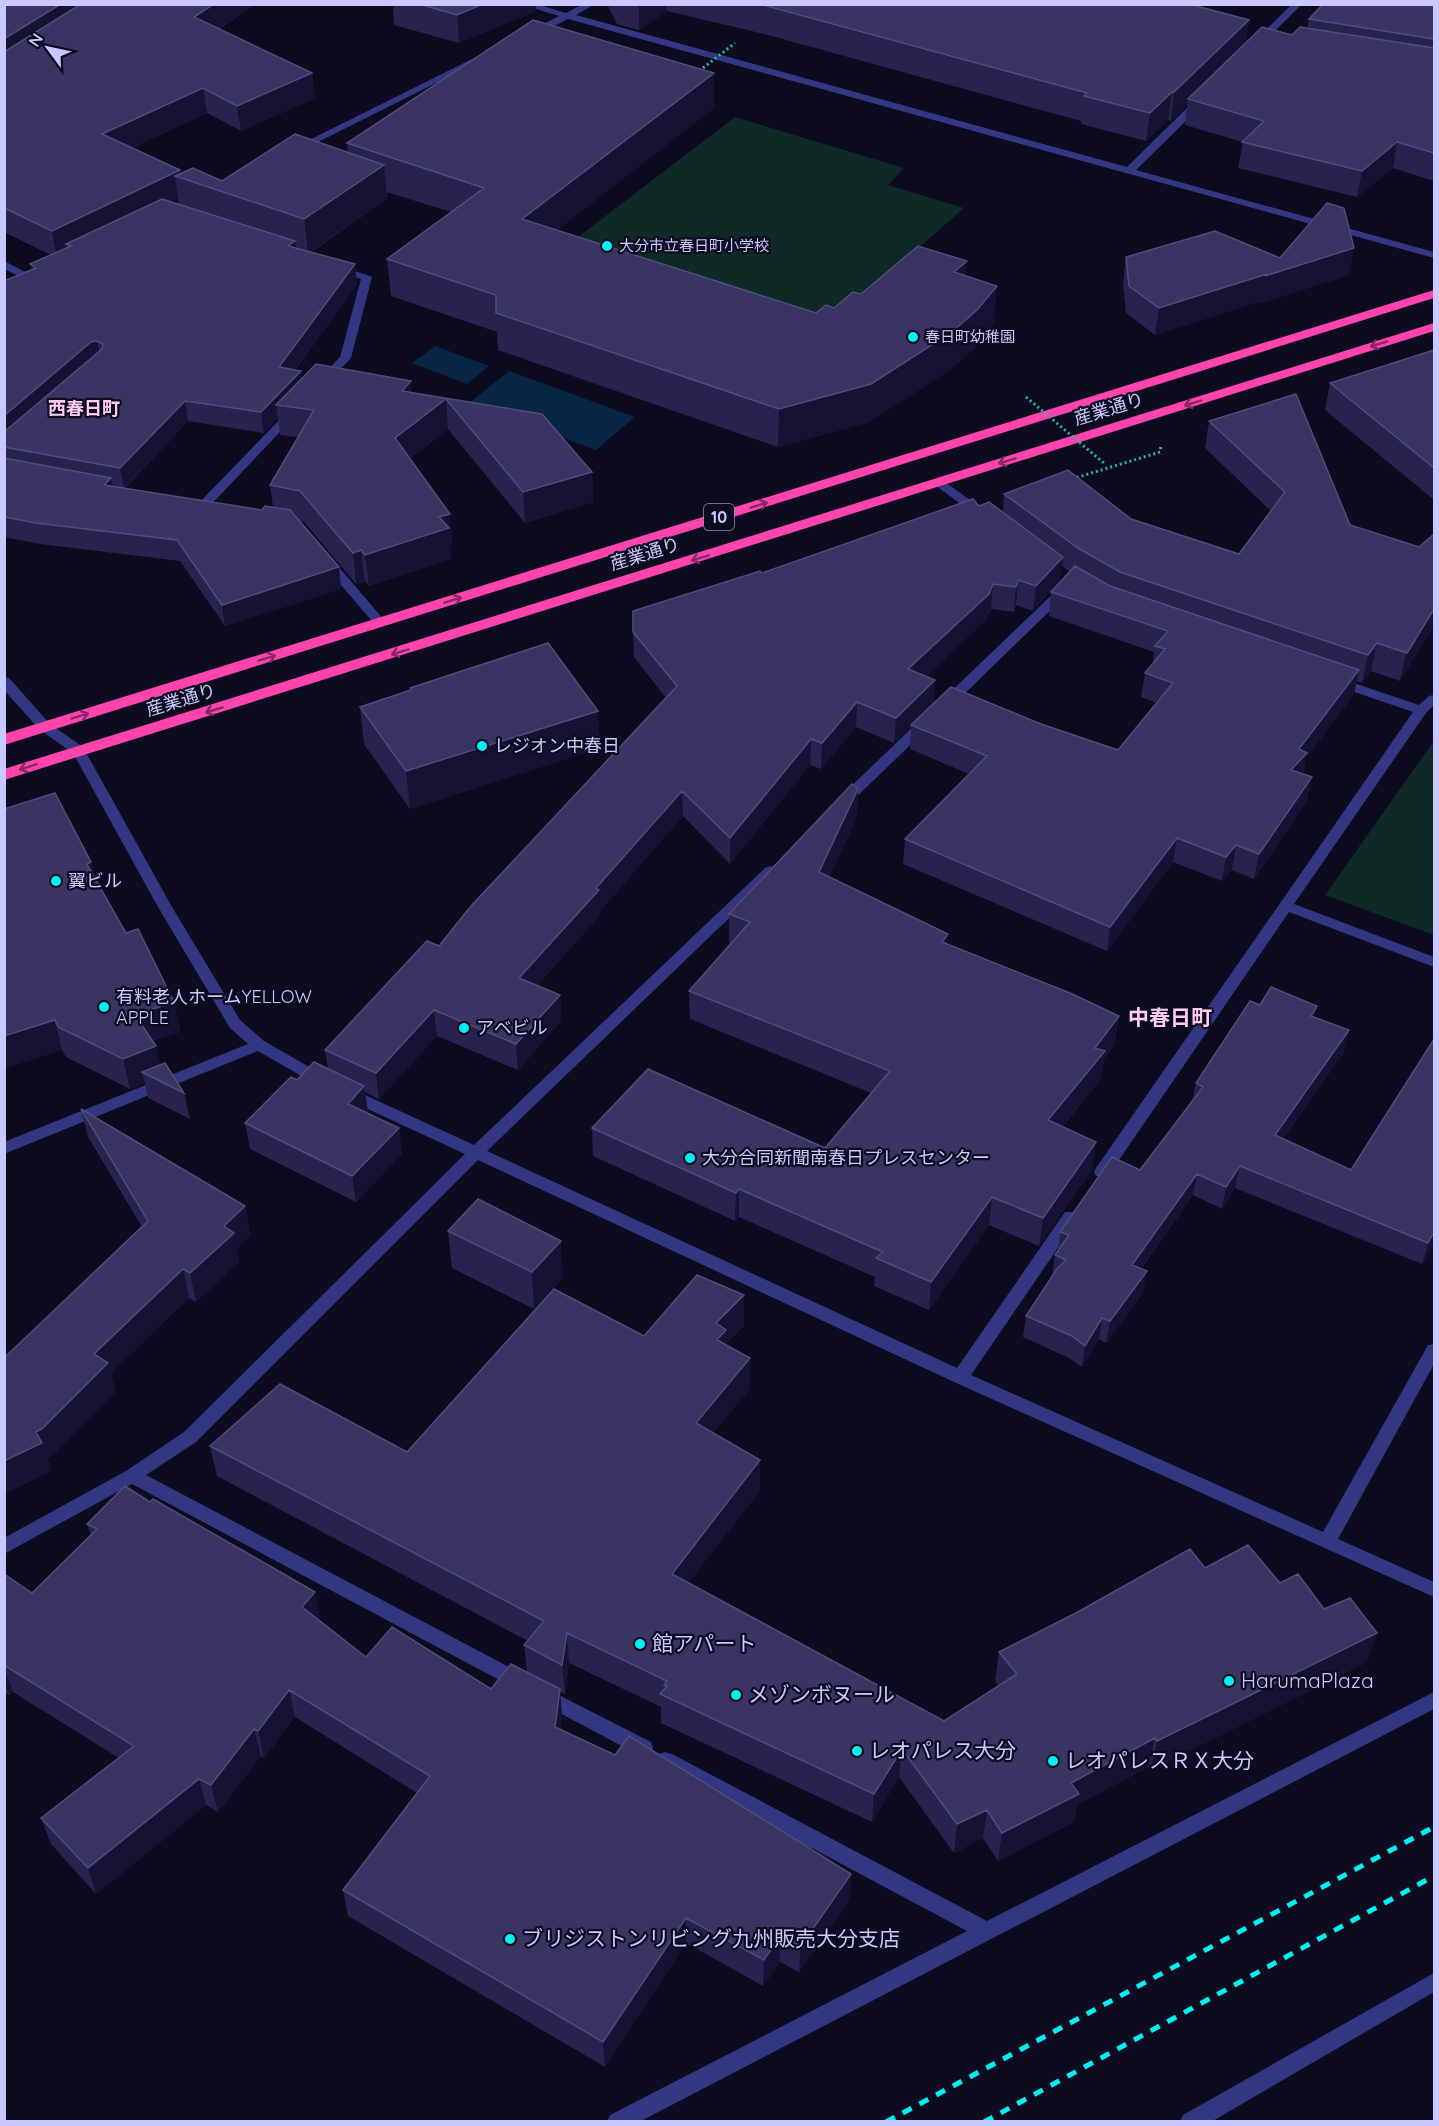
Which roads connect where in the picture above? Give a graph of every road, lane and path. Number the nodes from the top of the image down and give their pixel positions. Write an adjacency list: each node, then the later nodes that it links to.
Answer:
1 (524, 4): 4 (street)
2 (591, 4): 4 (street)
3 (1298, 4): 7 (street)
4 (567, 16): 5 (street); 14 (street)
5 (524, 37)
6 (1249, 39): 7 (street)
7 (1265, 42): 9 (street)
8 (735, 43): 11 (path, bridge)
9 (1252, 50)
10 (482, 58): 13 (street)
11 (704, 68)
12 (1210, 91): 14 (street)
13 (282, 156)
14 (1130, 171): 15 (street)
15 (1434, 255)
16 (322, 263): 21 (street)
17 (4, 264): 18 (street)
18 (13, 286)
19 (1434, 294): 30 (highway, 産業通り / 10, one-way to 19)
20 (1434, 327): 25 (highway, 産業通り / 10, one-way to 25)
21 (313, 391)
22 (1026, 397): 24 (path, bridge)
23 (297, 408): 26 (street)
24 (1106, 464)
25 (939, 482): 27 (street); 37 (highway, 産業通り / 10, one-way to 37)
26 (200, 509)
27 (990, 520)
28 (321, 553): 30 (street)
29 (1061, 575): 39 (street)
30 (380, 623): 35 (highway, 産業通り / 10, one-way to 30)
31 (1322, 677): 34 (street)
32 (4, 681): 35 (street)
33 (1434, 699): 34 (street)
34 (1421, 710): 41 (street)
35 (45, 727): 36 (highway, 産業通り / 10); 37 (street)
36 (4, 740)
37 (78, 750): 38 (highway, 産業通り / 10, one-way to 38); 43 (street)
38 (4, 775)
39 (835, 810)
40 (784, 859): 45 (street)
41 (1286, 906): 42 (street); 46 (street)
42 (1434, 962)
43 (259, 1046): 44 (street); 45 (street)
44 (4, 1148)
45 (475, 1154): 49 (street); 50 (street)
46 (1096, 1180)
47 (1082, 1200): 49 (street)
48 (1434, 1350): 51 (street)
49 (960, 1377): 51 (street)
50 (132, 1476): 52 (street); 55 (street)
51 (1327, 1542): 53 (street)
52 (4, 1547)
53 (1434, 1590)
54 (1434, 1700): 55 (street)
55 (988, 1932): 57 (street)
56 (1434, 1982): 58 (street)
57 (617, 2121)
58 (1190, 2121)

